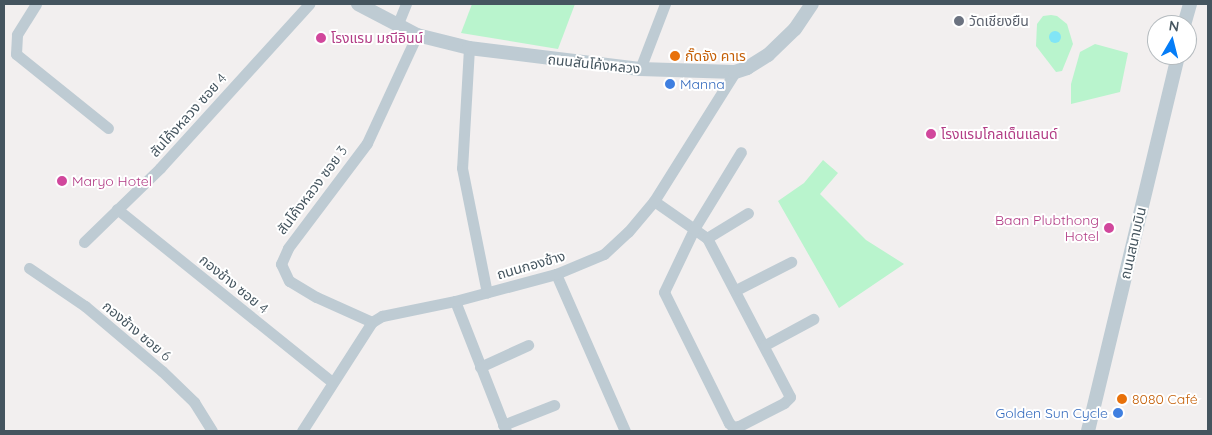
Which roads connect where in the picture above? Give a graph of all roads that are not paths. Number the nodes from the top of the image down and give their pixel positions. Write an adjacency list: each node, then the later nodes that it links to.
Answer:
1 (36, 4): 13 (street)
2 (309, 4): 16 (street, สันโค้งหลวง ซอย 4)
3 (358, 4): 7 (street, ถนนสันโค้งหลวง)
4 (406, 4): 7 (street)
5 (665, 4): 11 (street)
6 (812, 4): 12 (street, ถนนสันโค้งหลวง)
7 (397, 26): 8 (street, ถนนสันโค้งหลวง)
8 (417, 35): 9 (street, ถนนสันโค้งหลวง); 28 (street, สันโค้งหลวง ซอย 3)
9 (469, 48): 11 (street, ถนนสันโค้งหลวง); 25 (street)
10 (1176, 65): 38 (street, ถนนสนามบิน)
11 (640, 69): 12 (street, ถนนสันโค้งหลวง)
12 (734, 72): 15 (street, ถนนกองช้าง)
13 (108, 128)
14 (741, 152): 18 (street)
15 (654, 200): 18 (street); 23 (street, ถนนกองช้าง)
16 (117, 209): 20 (street, สันโค้งหลวง ซอย 4); 32 (street, กองช้าง ซอย 4)
17 (748, 213): 19 (street)
18 (694, 229): 19 (street); 30 (street)
19 (707, 238): 24 (street)
20 (84, 242)
21 (791, 262): 24 (street)
22 (29, 268): 35 (street, กองช้าง ซอย 6)
23 (556, 274): 25 (street, ถนนกองช้าง); 37 (street)
24 (736, 290): 30 (street)
25 (487, 293): 26 (street, ถนนกองช้าง)
26 (454, 301): 28 (street, ถนนกองช้าง); 31 (street)
27 (813, 319): 30 (street)
28 (372, 322): 32 (street)
29 (528, 345): 31 (street)
30 (765, 345)
31 (480, 367): 34 (street)
32 (332, 382): 36 (street)
33 (554, 405): 34 (street)
34 (504, 428)
35 (212, 431)
36 (302, 431)
37 (625, 431)
38 (1088, 431)

